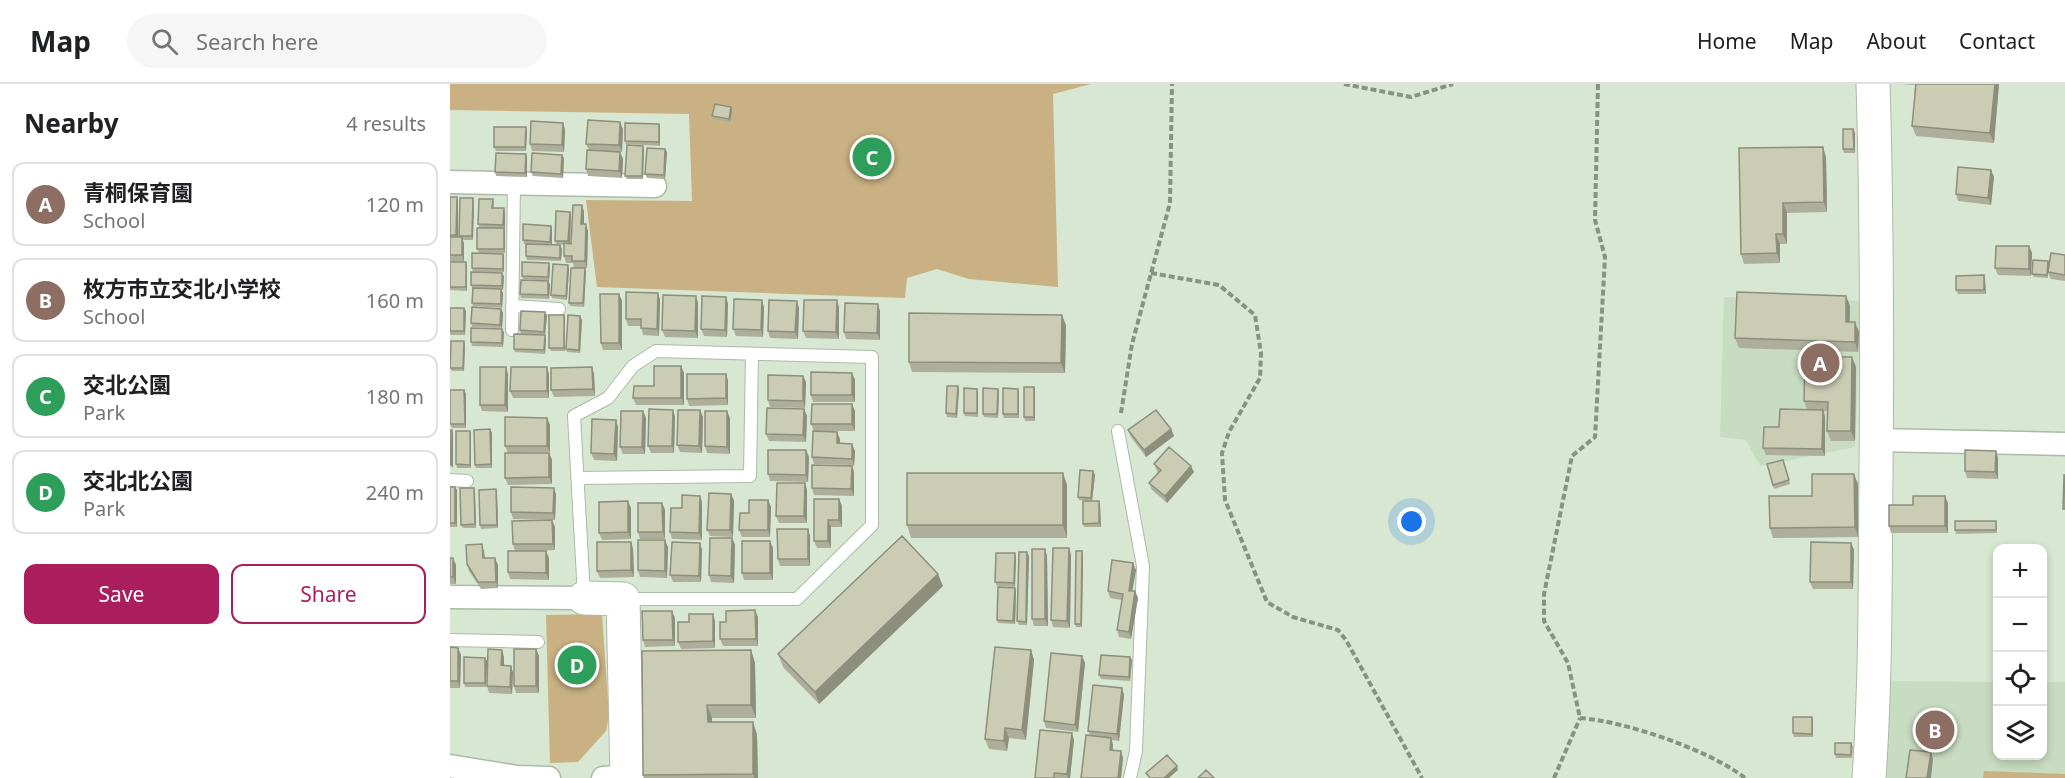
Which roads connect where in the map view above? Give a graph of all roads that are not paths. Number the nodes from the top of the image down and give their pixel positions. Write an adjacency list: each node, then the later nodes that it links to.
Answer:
1 (1873, 84): 10 (street)
2 (450, 182): 3 (street)
3 (514, 184): 4 (street); 5 (lane)
4 (655, 186)
5 (512, 306): 6 (lane); 7 (lane)
6 (559, 309)
7 (512, 330)
8 (752, 354): 12 (lane); 12 (lane); 17 (lane)
9 (1118, 430): 23 (lane)
10 (1876, 440): 11 (street); 24 (street)
11 (2065, 444)
12 (578, 478): 16 (lane)
13 (450, 480): 14 (lane)
14 (467, 481)
15 (450, 597): 16 (street)
16 (584, 598): 17 (street)
17 (623, 599): 21 (street)
18 (450, 640): 19 (lane)
19 (538, 642)
20 (450, 766): 22 (street)
21 (619, 777)
22 (549, 778)
23 (1130, 778)
24 (1869, 778)

